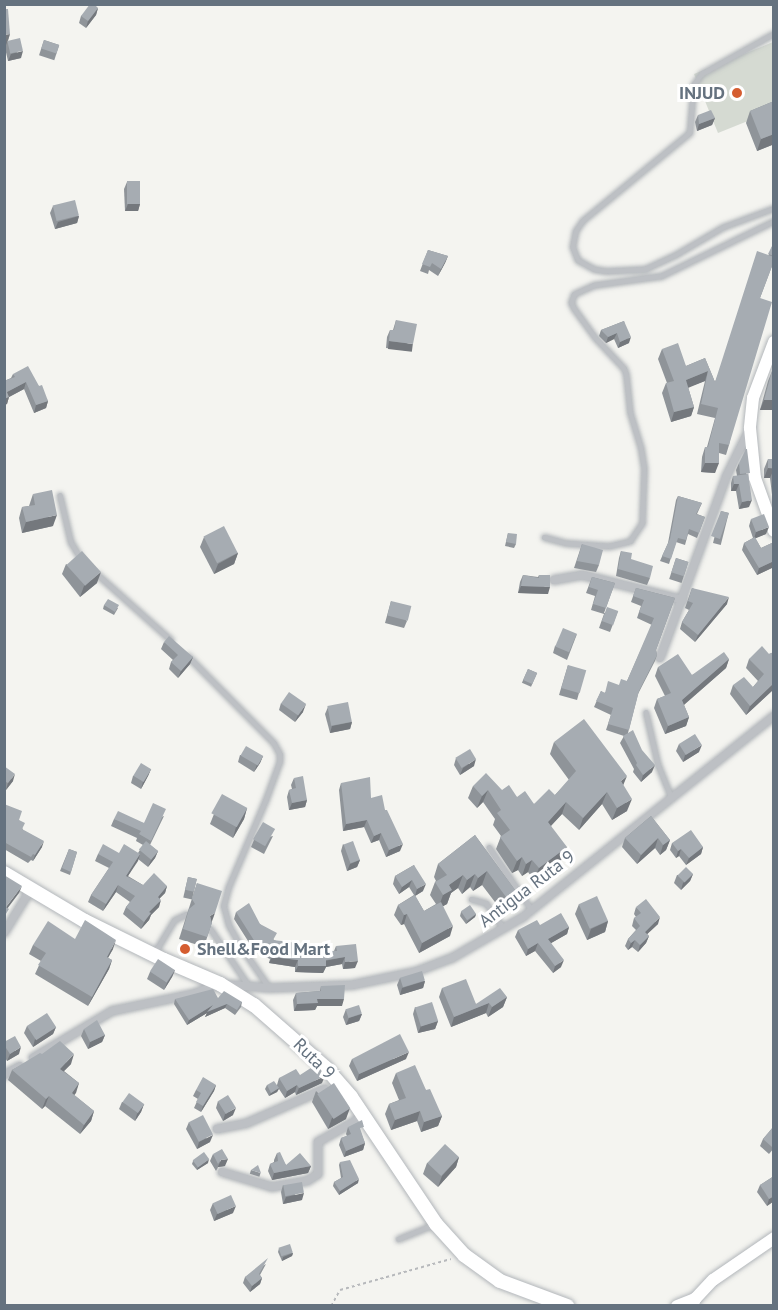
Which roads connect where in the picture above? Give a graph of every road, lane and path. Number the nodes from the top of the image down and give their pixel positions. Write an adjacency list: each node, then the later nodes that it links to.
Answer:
1 (774, 34): 2 (lane)
2 (774, 208)
3 (774, 221): 9 (lane)
4 (774, 342): 5 (main road)
5 (750, 428): 7 (main road); 13 (street)
6 (60, 495): 10 (lane)
7 (768, 504): 8 (main road)
8 (774, 531)
9 (544, 537)
10 (86, 563)
11 (93, 570): 14 (lane)
12 (554, 580): 13 (street)
13 (683, 600): 16 (street)
14 (173, 642)
15 (181, 650): 32 (lane)
16 (660, 658)
17 (646, 712): 19 (lane)
18 (774, 716): 19 (street, Antigua Ruta 9)
19 (672, 798): 24 (street, Antigua Ruta 9)
20 (489, 847): 24 (lane)
21 (4, 873): 22 (main road, Ruta 9)
22 (31, 889): 28 (street); 29 (main road, Ruta 9)
23 (471, 899): 27 (lane)
24 (532, 910): 27 (street, Antigua Ruta 9)
25 (187, 914): 29 (lane)
26 (210, 928): 31 (lane)
27 (505, 930): 32 (street, Antigua Ruta 9)
28 (4, 933)
29 (153, 955): 30 (main road, Ruta 9)
30 (220, 984): 31 (street, Antigua Ruta 9); 33 (street); 34 (main road, Ruta 9)
31 (249, 986): 32 (street, Antigua Ruta 9)
32 (270, 988)
33 (4, 1075)
34 (339, 1083): 35 (main road, Ruta 9); 36 (street)
35 (364, 1116): 37 (street); 38 (main road, Ruta 9)
36 (217, 1129)
37 (222, 1172)
38 (436, 1224): 40 (lane); 41 (main road, Ruta 9)
39 (774, 1238): 42 (main road)
40 (398, 1239)
41 (464, 1255): 43 (path); 44 (main road, Ruta 9)
42 (694, 1302): 45 (main road)
43 (331, 1305)
44 (567, 1305)
45 (677, 1305)

